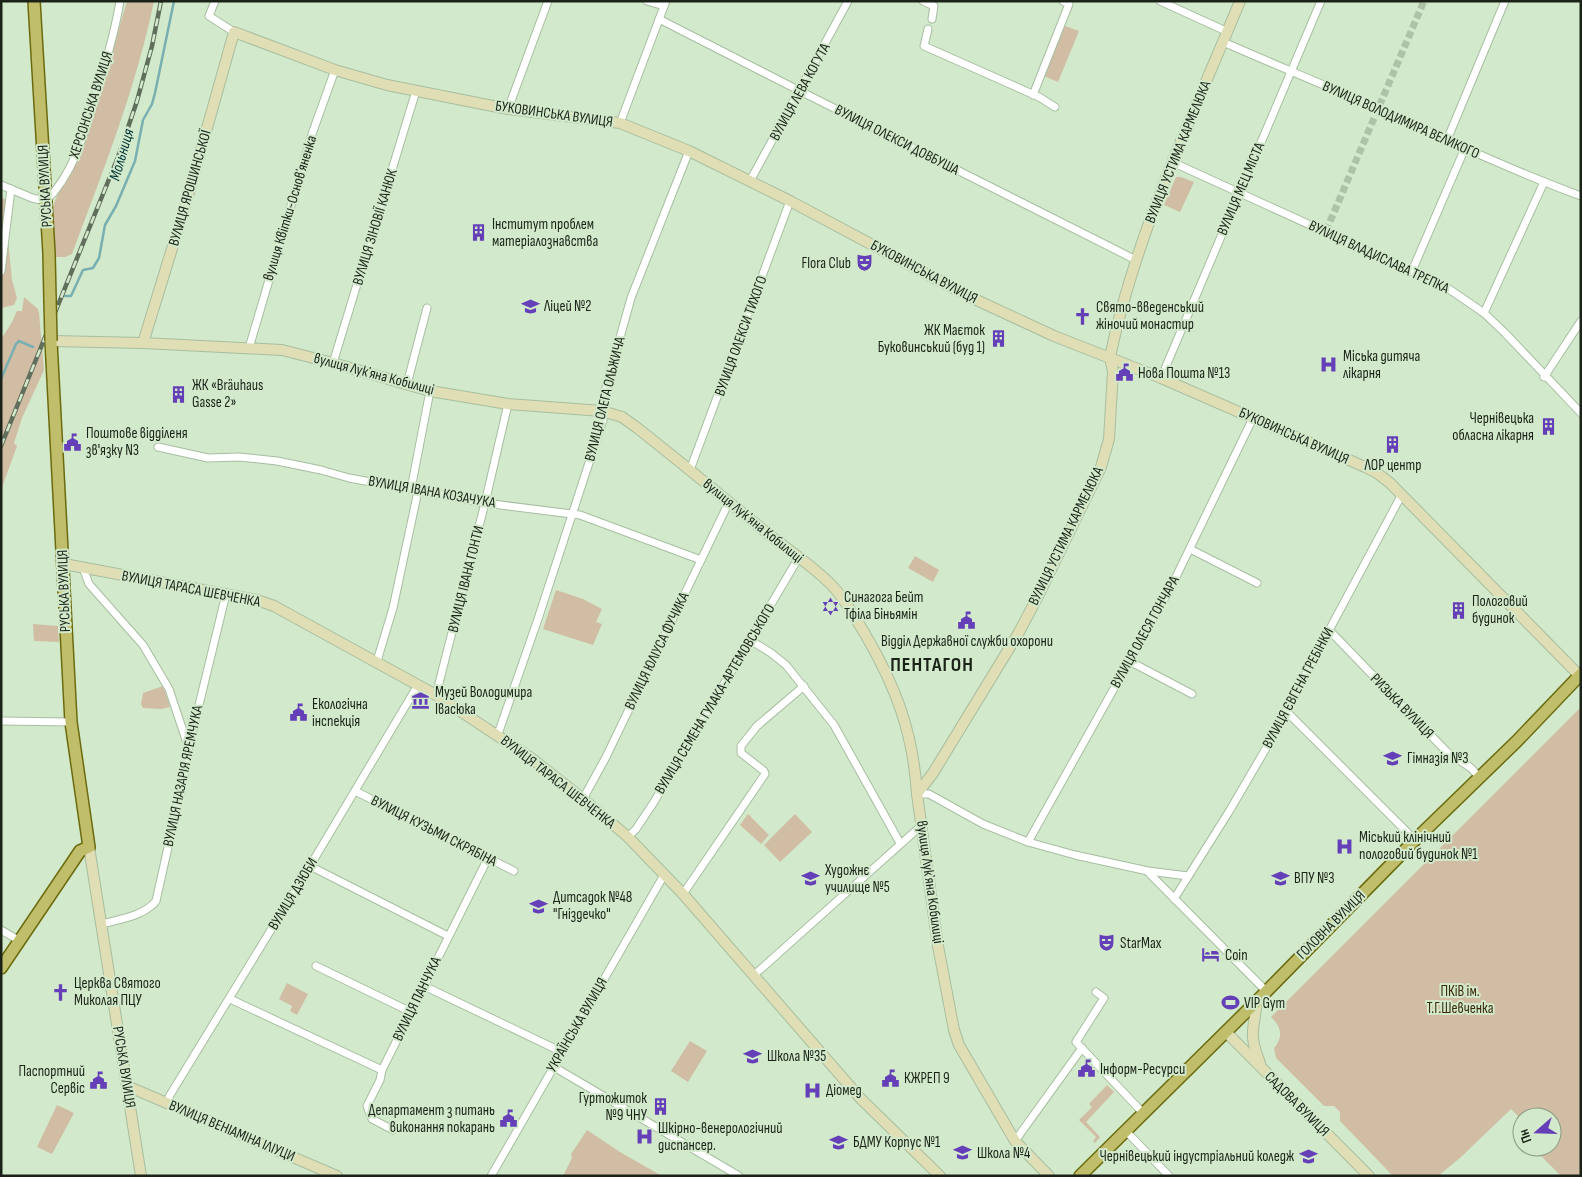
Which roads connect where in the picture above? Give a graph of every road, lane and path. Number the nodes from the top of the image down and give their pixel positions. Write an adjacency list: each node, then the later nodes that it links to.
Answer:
1 (34, 1): 39 (main road, РУСЬКА ВУЛИЦЯ)
2 (120, 1): 39 (street, ХЕРСОНСЬКА ВУЛИЦЯ)
3 (214, 1): 17 (street, БУКОВИНСЬКА ВУЛИЦЯ)
4 (548, 1): 26 (street)
5 (647, 1): 13 (street)
6 (848, 1): 23 (street, ВУЛИЦЯ ЛЕВА КОГУТА)
7 (923, 1): 15 (street)
8 (1160, 1): 18 (street)
9 (1240, 1): 18 (street, ВУЛИЦЯ УСТИМА КАРМЕЛЮКА)
10 (1321, 1): 21 (street, ВУЛИЦЯ МЕЦ МІСТА)
11 (1505, 1): 28 (street)
12 (1066, 3): 24 (street)
13 (665, 4): 14 (street)
14 (659, 18): 23 (street, ВУЛИЦЯ ОЛЕКСИ ДОВБУША); 27 (street)
15 (932, 19)
16 (928, 29): 24 (street)
17 (234, 32): 20 (street, БУКОВИНСЬКА ВУЛИЦЯ); 47 (street, ВУЛИЦЯ ЯРОШИНСЬКОЇ)
18 (1228, 32): 19 (street, ВУЛИЦЯ УСТИМА КАРМЕЛЮКА)
19 (1223, 42): 21 (street, ВУЛИЦЯ ВОЛОДИМИРА ВЕЛИКОГО); 31 (street, ВУЛИЦЯ УСТИМА КАРМЕЛЮКА)
20 (335, 70): 22 (street, БУКОВИНСЬКА ВУЛИЦЯ); 48 (street, вулиця Квітки-Основʼяненка)
21 (1291, 72): 28 (street, ВУЛИЦЯ ВОЛОДИМИРА ВЕЛИКОГО); 36 (street, ВУЛИЦЯ МЕЦ МІСТА)
22 (416, 91): 26 (street, БУКОВИНСЬКА ВУЛИЦЯ); 50 (street, ВУЛИЦЯ ЗІНОВІЇ КАНЮК)
23 (800, 91): 32 (street, ВУЛИЦЯ ЛЕВА КОГУТА); 40 (street, ВУЛИЦЯ ОЛЕКСИ ДОВБУША)
24 (1033, 95): 25 (street)
25 (1056, 107)
26 (508, 109): 27 (street, БУКОВИНСЬКА ВУЛИЦЯ)
27 (620, 123): 30 (street, БУКОВИНСЬКА ВУЛИЦЯ)
28 (1447, 140): 29 (street, ВУЛИЦЯ ВОЛОДИМИРА ВЕЛИКОГО)
29 (1464, 148): 33 (street, ВУЛИЦЯ ВОЛОДИМИРА ВЕЛИКОГО); 41 (street)
30 (689, 152): 32 (street, БУКОВИНСЬКА ВУЛИЦЯ); 56 (street, ВУЛИЦЯ ОЛЕГА ОЛЬЖИЧА)
31 (1172, 162): 36 (street, ВУЛИЦЯ ВЛАДИСЛАВА ТРЕПКА); 40 (street, ВУЛИЦЯ УСТИМА КАРМЕЛЮКА)
32 (750, 181): 38 (street, БУКОВИНСЬКА ВУЛИЦЯ)
33 (1544, 182): 37 (street, ВУЛИЦЯ ВОЛОДИМИРА ВЕЛИКОГО); 44 (street)
34 (1, 185): 35 (street)
35 (11, 189): 39 (street); 42 (street)
36 (1239, 193): 41 (street, ВУЛИЦЯ ВЛАДИСЛАВА ТРЕПКА); 52 (street, ВУЛИЦЯ МЕЦ МІСТА)
37 (1581, 196)
38 (790, 201): 49 (street, БУКОВИНСЬКА ВУЛИЦЯ); 60 (street, ВУЛИЦЯ ОЛЕКСИ ТИХОГО)
39 (46, 202): 46 (main road, РУСЬКА ВУЛИЦЯ, bridge)
40 (1136, 260): 49 (street, ВУЛИЦЯ УСТИМА КАРМЕЛЮКА)
41 (1412, 270): 44 (street, ВУЛИЦЯ ВЛАДИСЛАВА ТРЕПКА)
42 (1, 271)
43 (427, 308): 53 (street)
44 (1484, 314): 51 (street, ВУЛИЦЯ ВЛАДИСЛАВА ТРЕПКА)
45 (1581, 321): 51 (street)
46 (51, 341): 47 (street, вулиця Лукʼяна Кобилиці); 69 (main road, РУСЬКА ВУЛИЦЯ)
47 (142, 343): 48 (street, вулиця Лукʼяна Кобилиці)
48 (249, 348): 50 (street, вулиця Лукʼяна Кобилиці)
49 (1110, 357): 52 (street, БУКОВИНСЬКА ВУЛИЦЯ); 89 (street, ВУЛИЦЯ УСТИМА КАРМЕЛЮКА)
50 (333, 363): 53 (street, вулиця Лукʼяна Кобилиці)
51 (1544, 377): 57 (street, ВУЛИЦЯ ВЛАДИСЛАВА ТРЕПКА)
52 (1161, 378): 58 (street, БУКОВИНСЬКА ВУЛИЦЯ)
53 (407, 384): 54 (street, вулиця Лукʼяна Кобилиці)
54 (430, 391): 55 (street, вулиця Лукʼяна Кобилиці); 61 (street)
55 (508, 404): 56 (street, вулиця Лукʼяна Кобилиці); 64 (street, ВУЛИЦЯ ІВАНА ГОНТИ)
56 (602, 410): 60 (street, вулиця Лукʼяна Кобилиці); 65 (street, ВУЛИЦЯ ОЛЕГА ОЛЬЖИЧА)
57 (1581, 413)
58 (1253, 418): 62 (street, БУКОВИНСЬКА ВУЛИЦЯ); 66 (street, ВУЛИЦЯ ОЛЕСЯ ГОНЧАРА)
59 (158, 447): 61 (street, ВУЛИЦЯ ІВАНА КОЗАЧУКА)
60 (690, 470): 63 (street, вулиця Лукʼяна Кобилиці)
61 (414, 490): 64 (street, ВУЛИЦЯ ІВАНА КОЗАЧУКА); 76 (street)
62 (1401, 496): 73 (street, ВУЛИЦЯ ЄВГЕНА ГРЕБІНКИ); 77 (street, БУКОВИНСЬКА ВУЛИЦЯ)
63 (729, 502): 67 (street, вулиця Лукʼяна Кобилиці); 68 (street, ВУЛИЦЯ ЮЛІУСА ФУЧИКА)
64 (485, 503): 65 (street, ВУЛИЦЯ ІВАНА КОЗАЧУКА); 81 (street, ВУЛИЦЯ ІВАНА ГОНТИ)
65 (573, 514): 68 (street, ВУЛИЦЯ ІВАНА КОЗАЧУКА); 85 (street, ВУЛИЦЯ ОЛЕГА ОЛЬЖИЧА)
66 (1190, 549): 71 (street); 75 (street, ВУЛИЦЯ ОЛЕСЯ ГОНЧАРА)
67 (799, 557): 74 (street, ВУЛИЦЯ СЕМЕНА ГУЛАКА-АРТЕМОВСЬКОГО); 89 (street, вулиця Лукʼяна Кобилиці)
68 (701, 560): 90 (street, ВУЛИЦЯ ЮЛІУСА ФУЧИКА)
69 (64, 564): 70 (street, ВУЛИЦЯ ТАРАСА ШЕВЧЕНКА); 84 (main road, РУСЬКА ВУЛИЦЯ)
70 (83, 568): 72 (street, ВУЛИЦЯ ТАРАСА ШЕВЧЕНКА); 86 (street)
71 (1257, 583)
72 (226, 594): 76 (street, ВУЛИЦЯ ТАРАСА ШЕВЧЕНКА); 86 (street, ВУЛИЦЯ НАЗАРІЯ ЯРЕМЧУКА)
73 (1329, 630): 82 (street, ВУЛИЦЯ ЄВГЕНА ГРЕБІНКИ); 87 (street, РИЗЬКА ВУЛИЦЯ)
74 (750, 640): 79 (street); 92 (street, ВУЛИЦЯ СЕМЕНА ГУЛАКА-АРТЕМОВСЬКОГО)
75 (1128, 661): 80 (street); 94 (street, ВУЛИЦЯ ОЛЕСЯ ГОНЧАРА)
76 (377, 662): 78 (street, ВУЛИЦЯ ТАРАСА ШЕВЧЕНКА)
77 (1580, 675): 87 (main road, ГОЛОВНА ВУЛИЦЯ)
78 (418, 685): 81 (street, ВУЛИЦЯ ТАРАСА ШЕВЧЕНКА); 88 (street, ВУЛИЦЯ ДЗЮБИ)
79 (804, 686): 95 (street); 103 (street)
80 (1192, 694)
81 (436, 695): 85 (street, ВУЛИЦЯ ТАРАСА ШЕВЧЕНКА)
82 (1286, 711): 93 (street); 102 (street, ВУЛИЦЯ ЄВГЕНА ГРЕБІНКИ)
83 (1, 721): 84 (street)
84 (71, 722): 96 (main road, РУСЬКА ВУЛИЦЯ)
85 (498, 734): 90 (street, ВУЛИЦЯ ТАРАСА ШЕВЧЕНКА)
86 (189, 746): 105 (street, ВУЛИЦЯ НАЗАРІЯ ЯРЕМЧУКА)
87 (1479, 777): 93 (main road, ГОЛОВНА ВУЛИЦЯ)
88 (355, 791): 97 (street, ВУЛИЦЯ КУЗЬМИ СКРЯБІНА); 98 (street, ВУЛИЦЯ ДЗЮБИ)
89 (917, 794): 91 (street, вулиця Лукʼяна Кобилиці); 94 (street)
90 (583, 799): 92 (street, ВУЛИЦЯ ТАРАСА ШЕВЧЕНКА)
91 (922, 825): 95 (street); 130 (street, вулиця Лукʼяна Кобилиці)
92 (628, 837): 101 (street, ВУЛИЦЯ ТАРАСА ШЕВЧЕНКА)
93 (1415, 840): 113 (main road, ГОЛОВНА ВУЛИЦЯ)
94 (1028, 842): 100 (street)
95 (900, 843): 111 (street)
96 (89, 847): 105 (street, РУСЬКА ВУЛИЦЯ); 108 (main road)
97 (488, 858): 99 (street, ВУЛИЦЯ КУЗЬМИ СКРЯБІНА); 107 (street, ВУЛИЦЯ ПАНЧУКА)
98 (310, 866): 107 (street); 115 (street, ВУЛИЦЯ ДЗЮБИ)
99 (514, 871)
100 (1148, 871): 102 (street); 104 (street)
101 (664, 875): 103 (street, ВУЛИЦЯ ТАРАСА ШЕВЧЕНКА); 121 (street, УКРАЇНСЬКА ВУЛИЦЯ)
102 (1188, 876): 104 (street, ВУЛИЦЯ ЄВГЕНА ГРЕБІНКИ)
103 (683, 894): 111 (street, ВУЛИЦЯ ТАРАСА ШЕВЧЕНКА)
104 (1174, 899): 113 (street)
105 (102, 924): 125 (street, РУСЬКА ВУЛИЦЯ)
106 (1, 930): 108 (street)
107 (448, 936): 112 (street, ВУЛИЦЯ ПАНЧУКА)
108 (20, 941): 110 (main road)
109 (316, 966): 117 (street)
110 (1, 968)
111 (753, 976): 135 (street, ВУЛИЦЯ ТАРАСА ШЕВЧЕНКА)
112 (424, 986): 117 (street, ВУЛИЦЯ ПАНЧУКА); 121 (street)
113 (1266, 991): 116 (main road, ГОЛОВНА ВУЛИЦЯ)
114 (1096, 992): 120 (street)
115 (230, 998): 124 (street); 126 (street, ВУЛИЦЯ ДЗЮБИ)
116 (1257, 1001): 118 (main road, ГОЛОВНА ВУЛИЦЯ); 119 (street)
117 (410, 1012): 124 (street, ВУЛИЦЯ ПАНЧУКА)
118 (1229, 1029): 119 (street); 123 (street, САДОВА ВУЛИЦЯ); 127 (main road, ГОЛОВНА ВУЛИЦЯ)
119 (1252, 1034): 123 (street)
120 (1082, 1048): 127 (street); 130 (street)
121 (562, 1052): 122 (street, УКРАЇНСЬКА ВУЛИЦЯ)
122 (554, 1066): 133 (street, УКРАЇНСЬКА ВУЛИЦЯ); 134 (street)
123 (1262, 1069): 139 (street, САДОВА ВУЛИЦЯ)
124 (382, 1070): 128 (street, ВУЛИЦЯ ПАНЧУКА)
125 (127, 1086): 126 (street, ВУЛИЦЯ ВЕНІАМІНА ІЛІУЦИ); 131 (street, РУСЬКА ВУЛИЦЯ)
126 (167, 1102): 132 (street, ВУЛИЦЯ ВЕНІАМІНА ІЛІУЦИ)
127 (1142, 1113): 129 (main road, ГОЛОВНА ВУЛИЦЯ)
128 (393, 1130)
129 (1125, 1130): 137 (main road, ГОЛОВНА ВУЛИЦЯ); 138 (street)
130 (1015, 1141): 136 (street, вулиця Лукʼяна Кобилиці)
131 (141, 1176)
132 (337, 1176)
133 (491, 1176)
134 (738, 1176)
135 (940, 1176)
136 (1049, 1176)
137 (1080, 1176)
138 (1169, 1176)
139 (1369, 1176)

